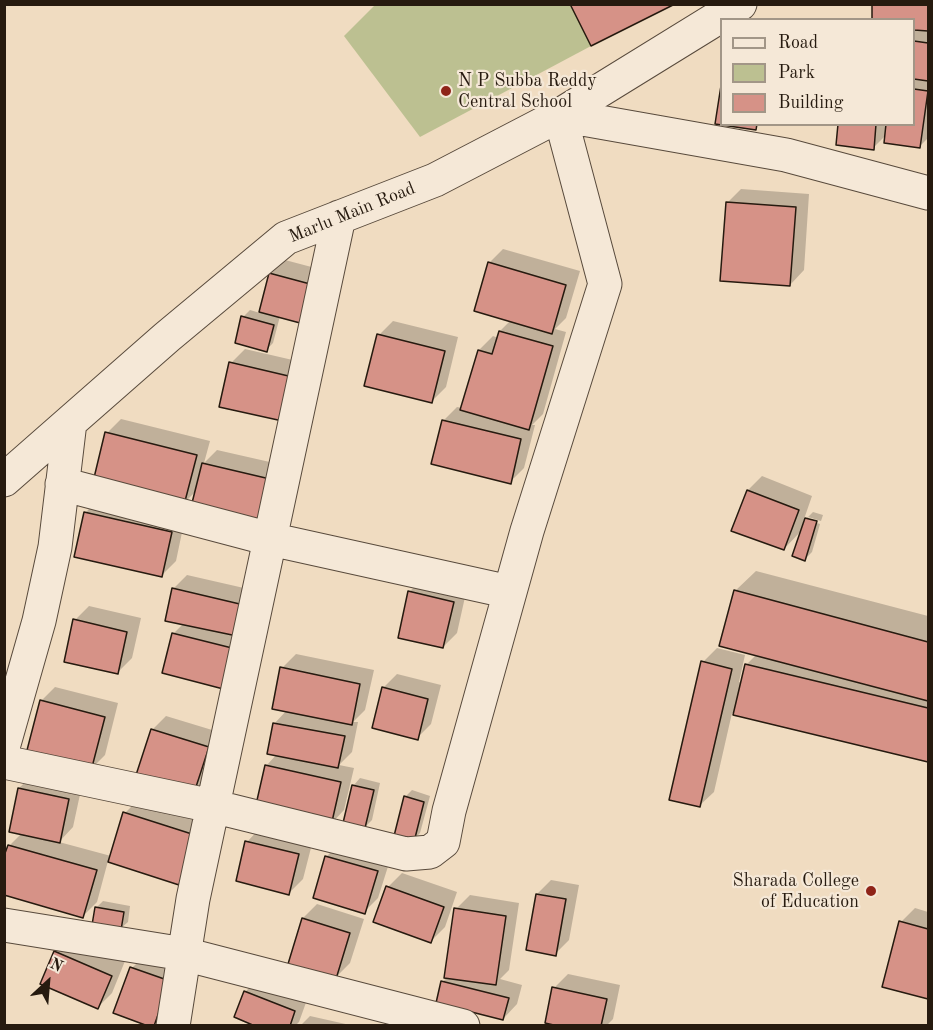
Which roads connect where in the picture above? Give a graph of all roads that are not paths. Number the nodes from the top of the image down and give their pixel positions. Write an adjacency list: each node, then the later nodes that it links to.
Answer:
1 (740, 4): 2 (street, Marlu Main Road)
2 (560, 116): 3 (street); 4 (street, Marlu Main Road); 9 (street)
3 (928, 192)
4 (339, 217): 5 (street, Marlu Main Road); 8 (street)
5 (70, 422): 6 (street, Marlu Main Road); 7 (street)
6 (4, 480)
7 (62, 484): 8 (street); 10 (street)
8 (270, 540): 9 (street); 12 (street)
9 (510, 592): 12 (street)
10 (4, 744)
11 (4, 762): 12 (street)
12 (212, 806): 14 (street)
13 (4, 925): 14 (street)
14 (184, 954): 15 (street); 16 (street)
15 (173, 1026)
16 (463, 1026)

